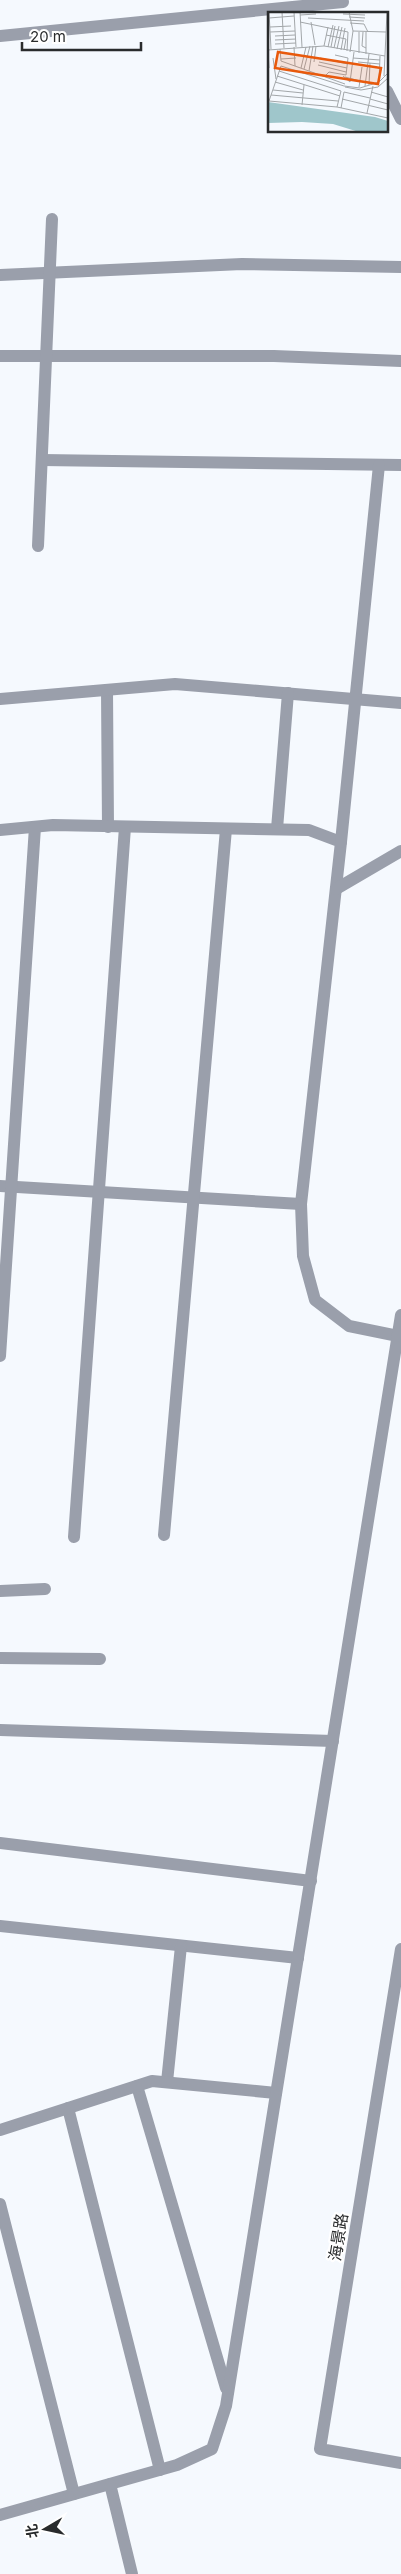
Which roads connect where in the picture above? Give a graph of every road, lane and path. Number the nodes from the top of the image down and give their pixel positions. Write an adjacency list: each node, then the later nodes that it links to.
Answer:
1 (342, 1): 2 (street)
2 (0, 36)
3 (388, 93): 4 (street)
4 (401, 119)
5 (52, 219): 7 (street)
6 (401, 266): 7 (street)
7 (50, 273): 8 (street); 10 (street)
8 (0, 275)
9 (0, 356): 10 (street)
10 (46, 356): 11 (street); 12 (street)
11 (401, 361)
12 (42, 460): 13 (street); 15 (street)
13 (379, 465): 14 (street); 19 (street)
14 (401, 465)
15 (38, 546)
16 (107, 690): 17 (street); 18 (street); 21 (street)
17 (288, 693): 19 (street); 25 (street)
18 (0, 699)
19 (356, 699): 20 (street); 27 (street)
20 (401, 703)
21 (108, 826): 22 (street); 23 (street)
22 (35, 827): 26 (street); 30 (street)
23 (125, 827): 24 (street); 31 (street)
24 (226, 829): 25 (street); 32 (street)
25 (277, 829): 27 (street)
26 (0, 830)
27 (341, 842): 29 (street)
28 (401, 850): 29 (street)
29 (336, 889): 33 (street)
30 (5, 1187): 31 (street); 36 (street)
31 (99, 1192): 32 (street); 38 (street)
32 (193, 1198): 33 (street); 37 (street)
33 (301, 1204): 35 (street)
34 (401, 1314): 35 (street)
35 (398, 1336): 44 (street)
36 (0, 1356)
37 (164, 1535)
38 (74, 1537)
39 (45, 1589): 40 (street)
40 (0, 1591)
41 (0, 1658): 42 (street)
42 (100, 1659)
43 (0, 1730): 44 (street)
44 (333, 1741): 46 (street)
45 (0, 1843): 46 (street)
46 (310, 1881): 50 (street)
47 (0, 1926): 48 (street)
48 (181, 1946): 50 (street); 51 (street)
49 (401, 1948): 58 (street, 海景路)
50 (298, 1958): 53 (street)
51 (167, 2082): 52 (street); 53 (street)
52 (137, 2086): 54 (street); 57 (street)
53 (276, 2093): 57 (street)
54 (68, 2108): 55 (street); 59 (street)
55 (0, 2130)
56 (0, 2204): 61 (street)
57 (228, 2392): 59 (street)
58 (401, 2463)
59 (160, 2470): 60 (street)
60 (110, 2484): 61 (street); 63 (street)
61 (74, 2494): 62 (street)
62 (0, 2515)
63 (132, 2574)

